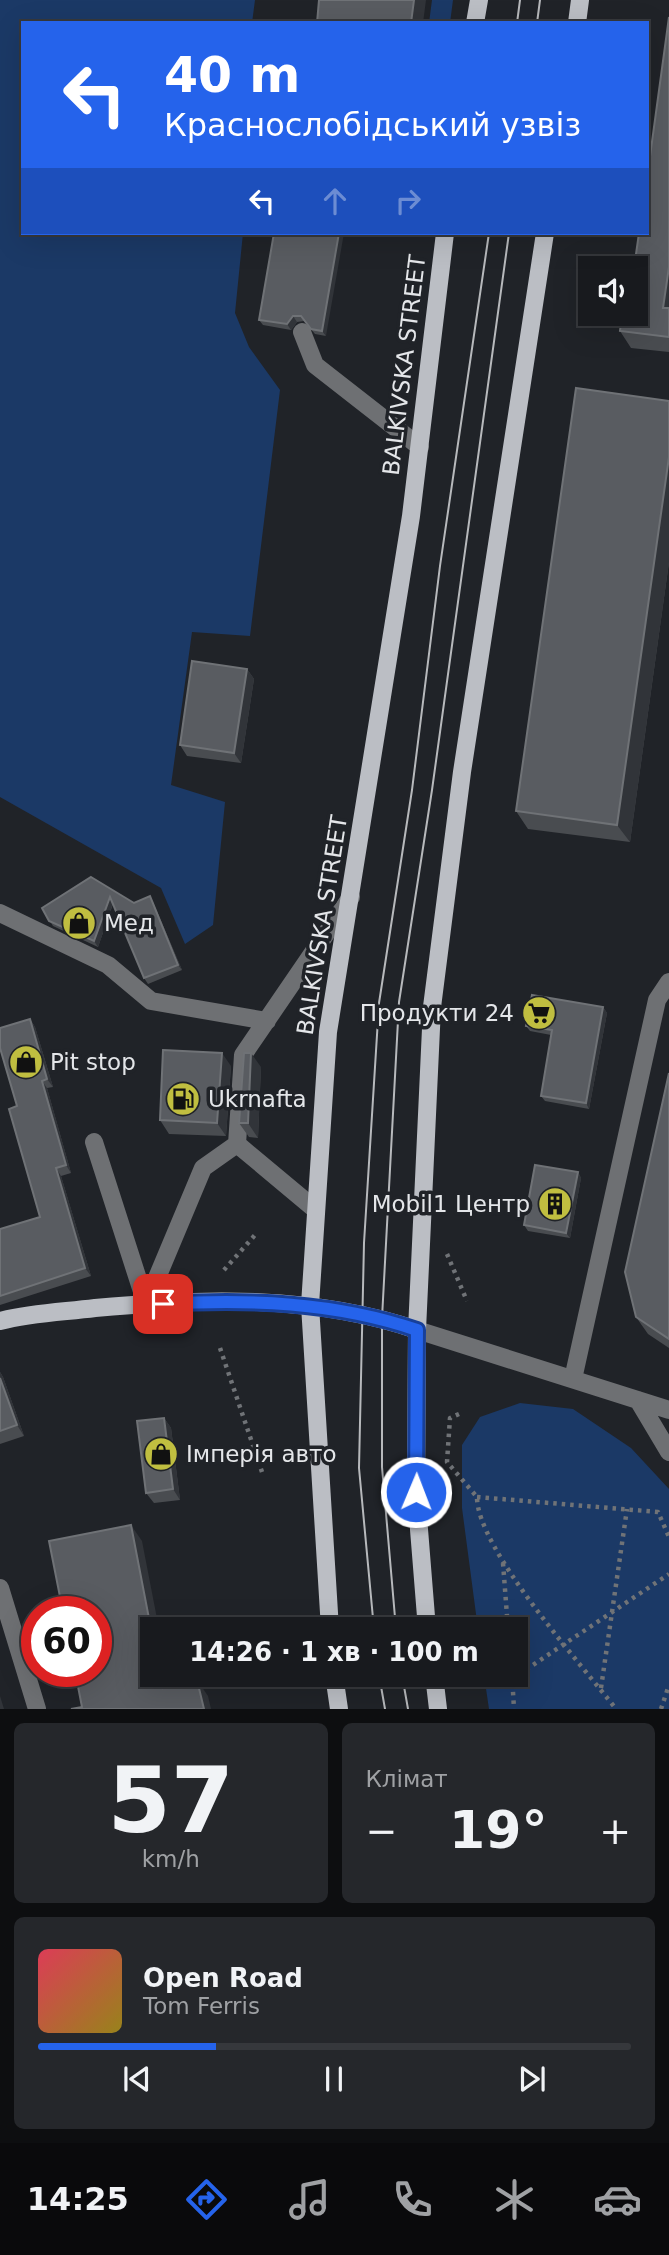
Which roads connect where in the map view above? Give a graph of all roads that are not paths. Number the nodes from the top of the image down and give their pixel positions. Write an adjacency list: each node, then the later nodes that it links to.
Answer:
1 (479, 0): 3 (main road)
2 (580, 0): 4 (main road)
3 (475, 21)
4 (577, 21)
5 (445, 235): 8 (main road, BALKIVSKA STREET)
6 (545, 235): 19 (main road)
7 (302, 332): 8 (street)
8 (419, 447): 9 (main road, BALKIVSKA STREET)
9 (351, 897): 12 (street); 15 (main road, BALKIVSKA STREET)
10 (0, 913): 12 (street)
11 (669, 982): 20 (street)
12 (267, 1021): 14 (street)
13 (94, 1142): 16 (street)
14 (237, 1144): 15 (street); 16 (street)
15 (316, 1210): 17 (main road, BALKIVSKA STREET)
16 (146, 1304): 17 (main road); 18 (main road)
17 (310, 1305): 19 (main road); 25 (main road, BALKIVSKA STREET)
18 (0, 1321)
19 (417, 1330): 20 (street); 26 (main road)
20 (573, 1380): 21 (street)
21 (638, 1400): 22 (street); 23 (street)
22 (669, 1410)
23 (669, 1451)
24 (0, 1588): 29 (street)
25 (329, 1617)
26 (426, 1617)
27 (336, 1687): 30 (main road)
28 (435, 1687): 31 (main road)
29 (37, 1709)
30 (339, 1709)
31 (438, 1709)

